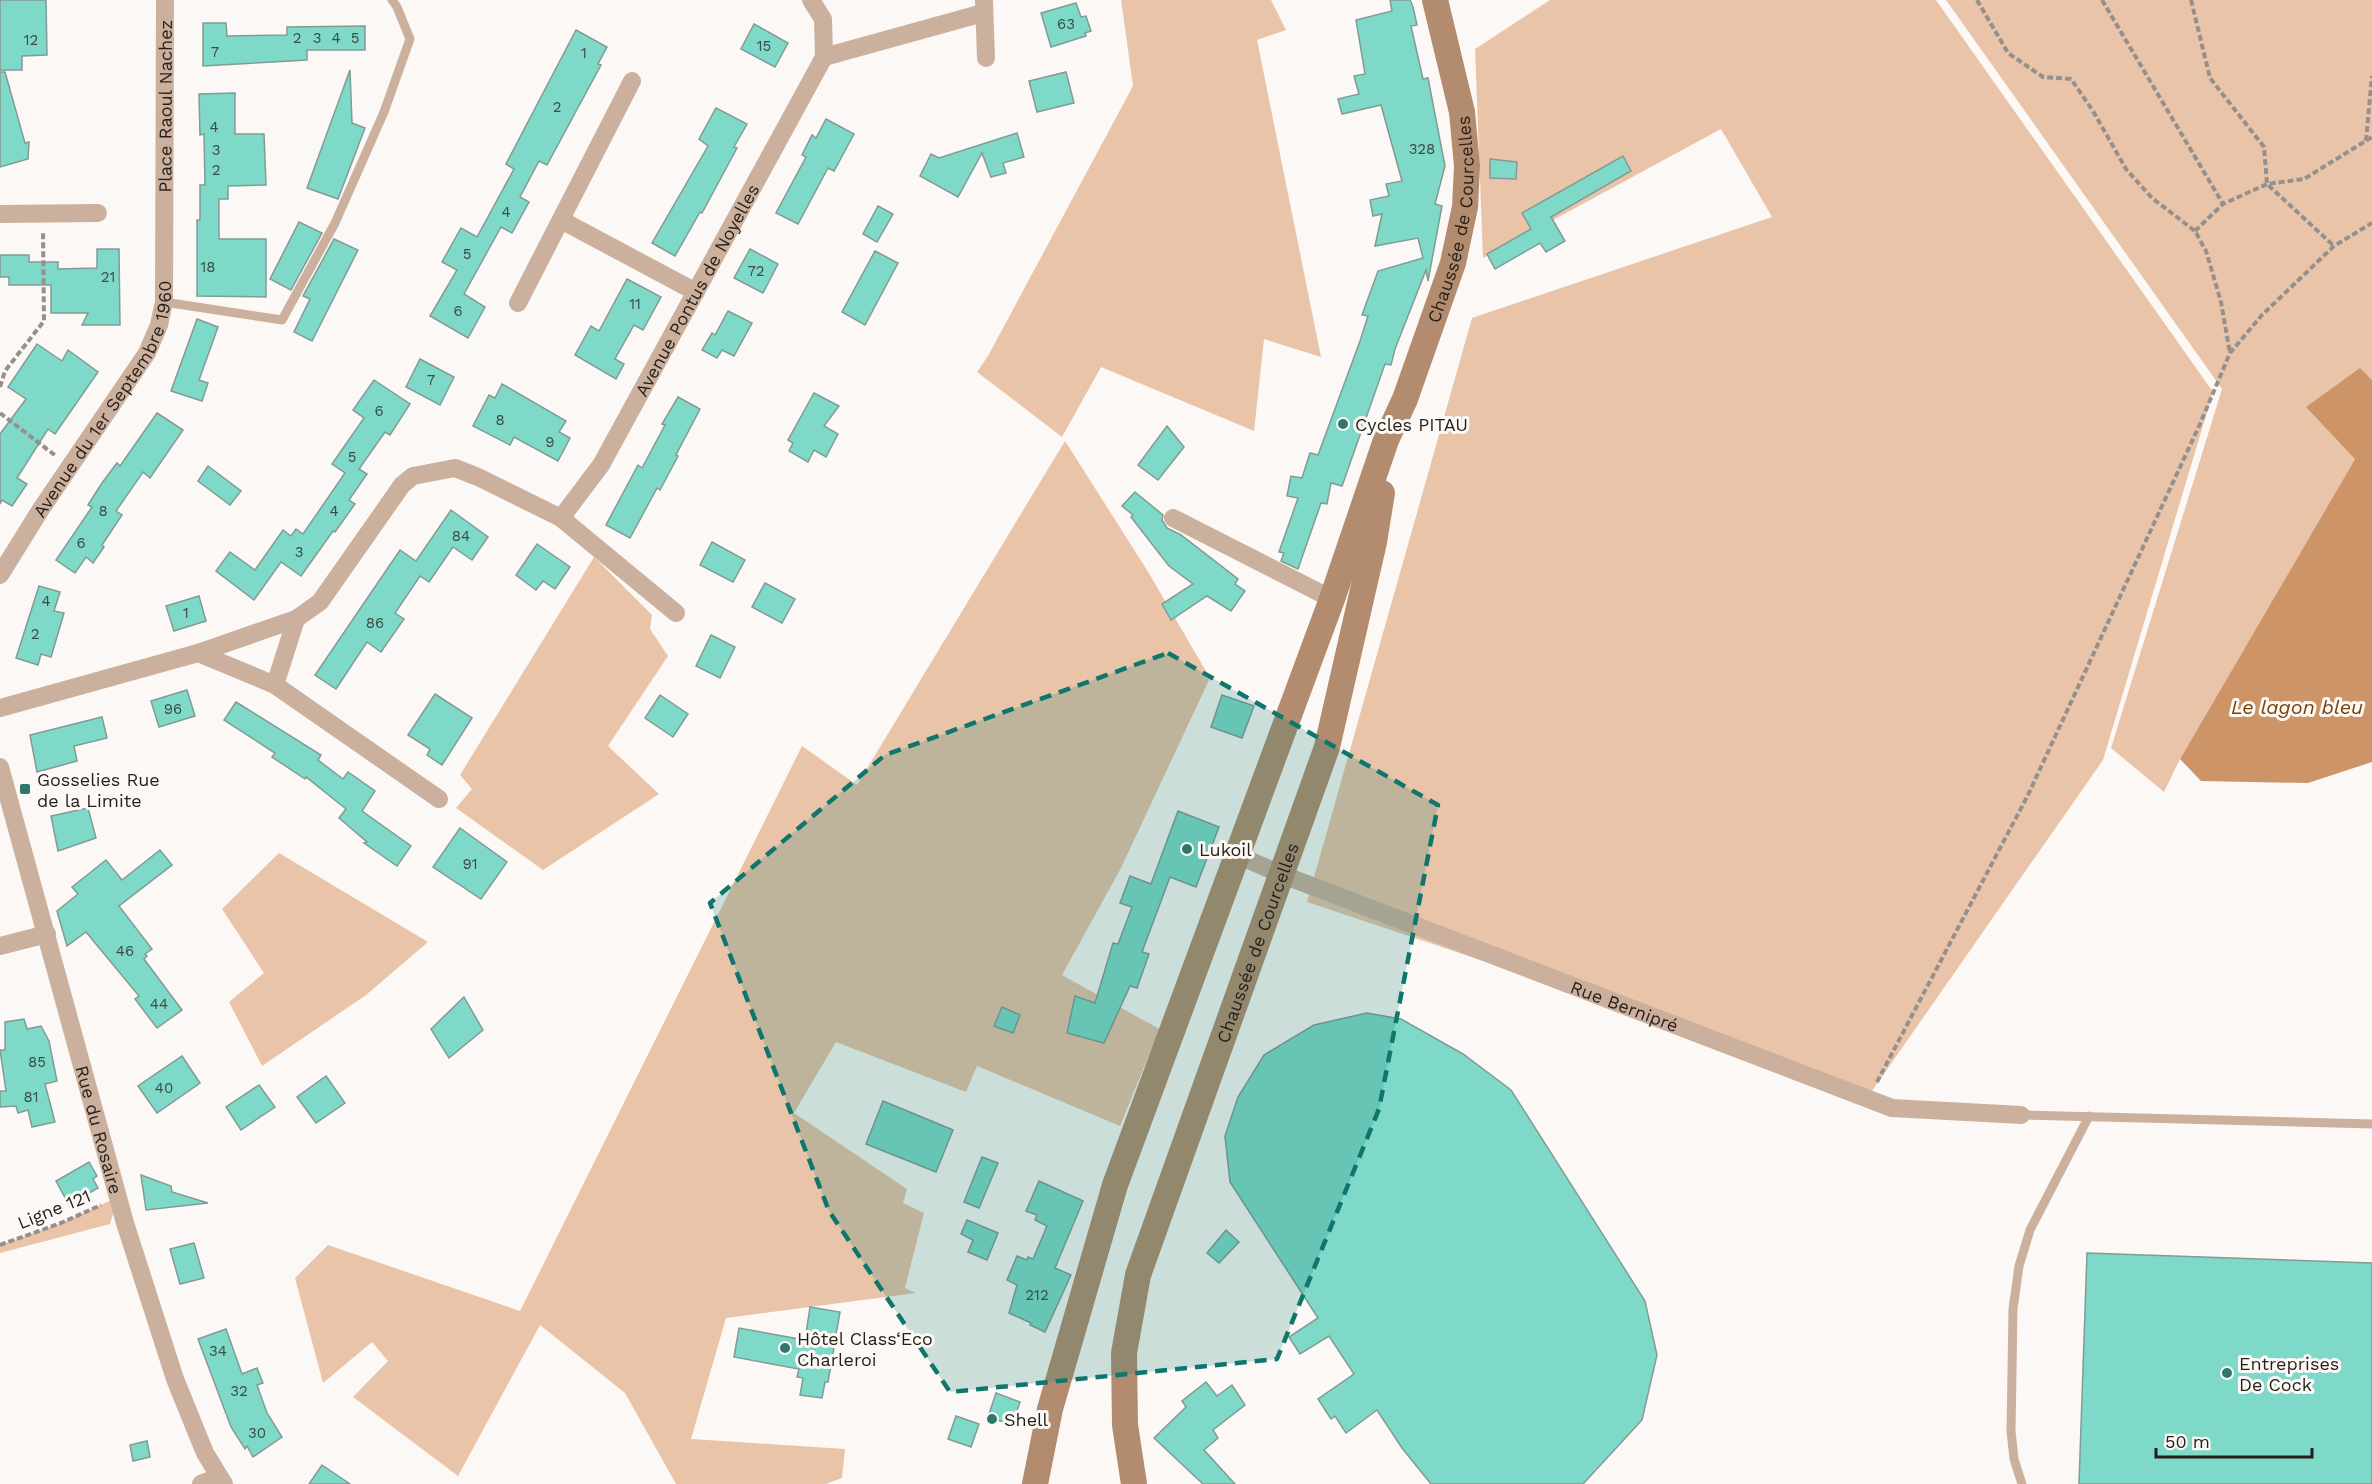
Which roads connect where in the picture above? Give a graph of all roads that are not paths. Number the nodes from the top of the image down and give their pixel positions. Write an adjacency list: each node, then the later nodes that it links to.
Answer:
1 (165, 0): 9 (street, Place Raoul Nachez)
2 (392, 0): 14 (lane)
3 (811, 0): 6 (street)
4 (1435, 0): 16 (main road, Chaussée de Courcelles)
5 (983, 6): 6 (street); 7 (street)
6 (824, 57): 13 (street, Avenue Pontus de Noyelles)
7 (986, 58)
8 (632, 81): 12 (street)
9 (164, 212): 14 (street, Avenue du 1er Septembre 1960)
10 (98, 213): 11 (street)
11 (0, 214)
12 (561, 220): 13 (street); 15 (street)
13 (696, 292): 17 (street, Avenue Pontus de Noyelles)
14 (164, 302): 19 (street, Avenue du 1er Septembre 1960)
15 (518, 303)
16 (1406, 399): 20 (main road, Chaussée de Courcelles); 22 (main road, Chaussée de Courcelles)
17 (561, 518): 21 (street); 23 (street)
18 (1173, 518): 20 (street)
19 (0, 575)
20 (1332, 599): 22 (main road); 29 (main road, Chaussée de Courcelles)
21 (676, 612)
22 (1357, 616): 30 (main road, Chaussée de Courcelles)
23 (296, 619): 24 (street); 25 (street)
24 (198, 653): 25 (street); 26 (street)
25 (275, 686): 28 (street)
26 (0, 708)
27 (0, 767): 31 (street, Rue du Rosaire)
28 (439, 799)
29 (1237, 855): 30 (street, Rue Bernipré); 38 (main road, Chaussée de Courcelles)
30 (1282, 874): 33 (street, Rue Bernipré); 39 (main road, Chaussée de Courcelles)
31 (47, 934): 32 (street); 36 (street, Rue du Rosaire)
32 (0, 946)
33 (2021, 1115): 34 (lane)
34 (2089, 1116): 35 (lane); 40 (lane)
35 (2372, 1124)
36 (221, 1480): 37 (street)
37 (201, 1484)
38 (1035, 1484)
39 (1134, 1484)
40 (2022, 1484)

